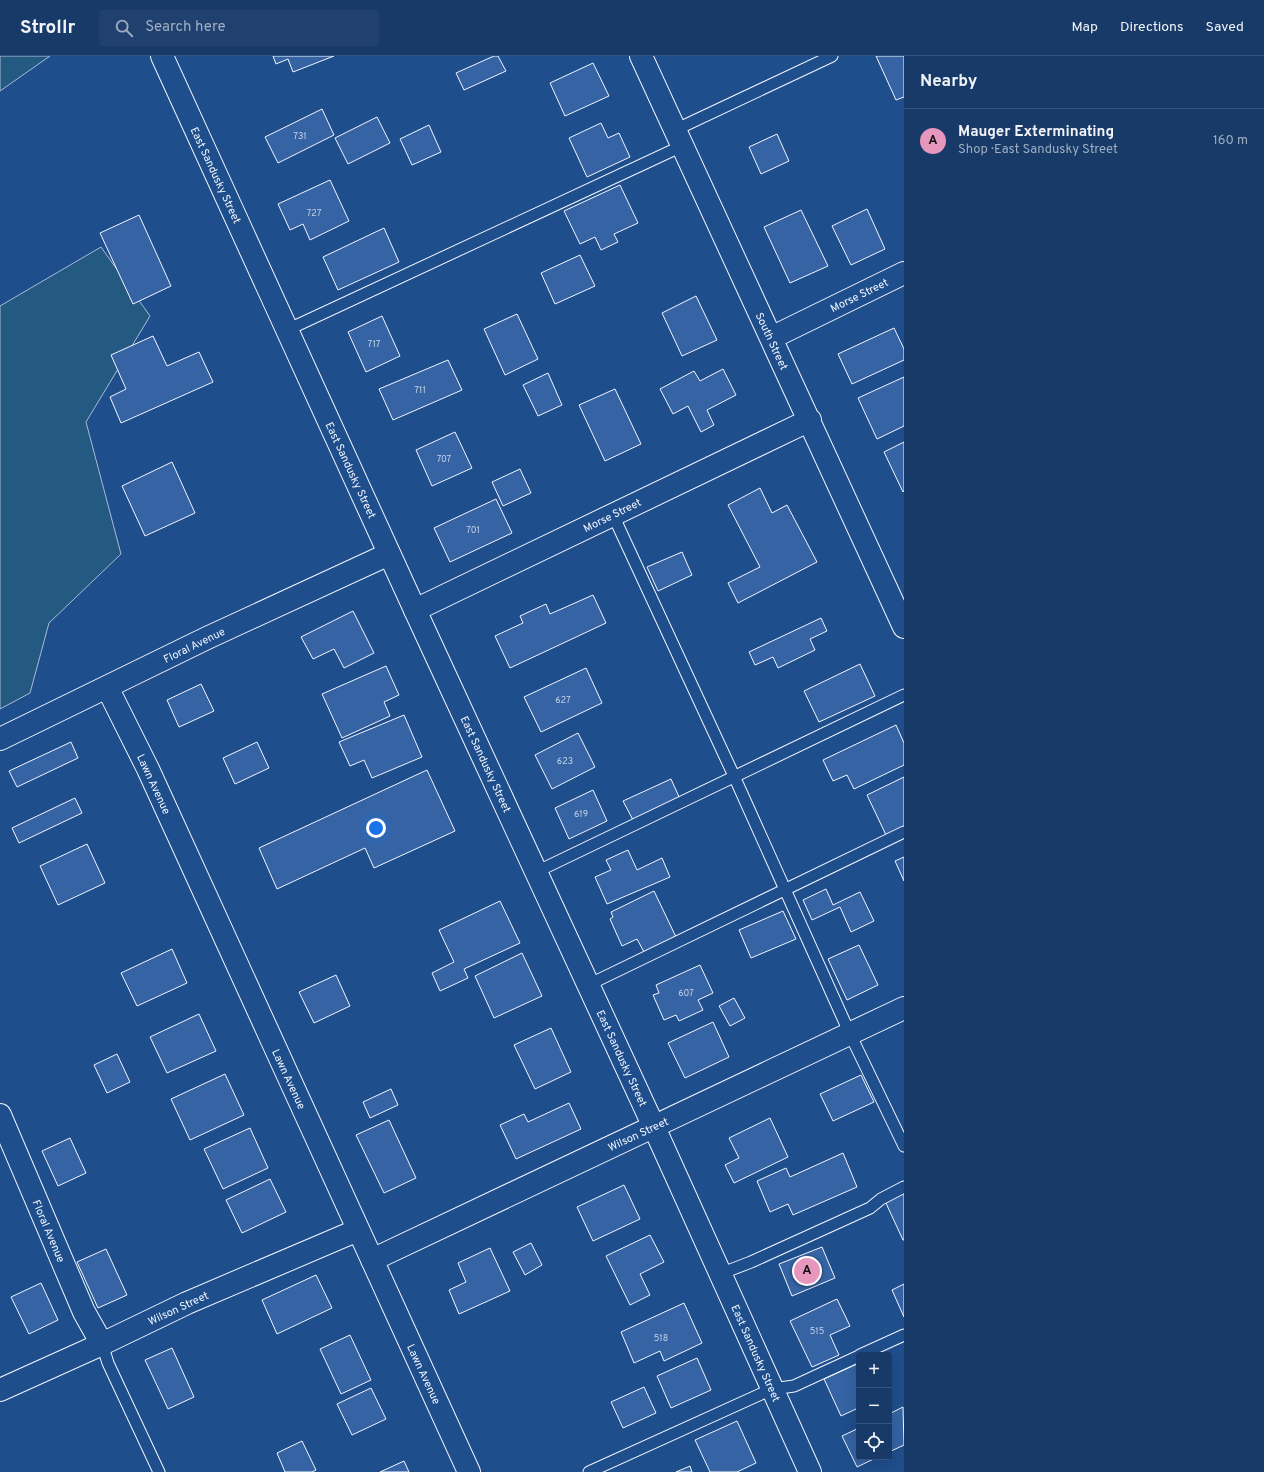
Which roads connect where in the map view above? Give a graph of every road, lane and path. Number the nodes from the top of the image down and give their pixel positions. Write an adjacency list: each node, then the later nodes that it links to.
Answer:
1 (162, 56): 6 (street, East Sandusky Street)
2 (641, 56): 4 (street, South Street)
3 (832, 56): 4 (lane)
4 (679, 138): 6 (lane); 7 (street, South Street)
5 (904, 274): 7 (street, Morse Street)
6 (287, 330): 10 (street, East Sandusky Street)
7 (771, 338): 8 (street, South Street)
8 (810, 420): 9 (street, Morse Street); 12 (street, South Street)
9 (613, 515): 11 (street, Morse Street); 16 (lane)
10 (389, 554): 11 (street, East Sandusky Street); 13 (street, Floral Avenue)
11 (415, 610): 18 (street, East Sandusky Street)
12 (904, 627)
13 (107, 687): 15 (street, Floral Avenue); 27 (street, Lawn Avenue)
14 (904, 695): 16 (lane)
15 (0, 739)
16 (734, 776): 18 (lane); 19 (lane)
17 (904, 832): 19 (lane)
18 (536, 872): 20 (street, East Sandusky Street)
19 (785, 891): 20 (lane); 22 (lane)
20 (588, 985): 24 (street, East Sandusky Street)
21 (904, 1008): 22 (street, Wilson Street)
22 (850, 1034): 24 (street, Wilson Street); 25 (lane)
23 (0, 1115): 31 (street, Floral Avenue)
24 (654, 1127): 28 (street, Wilson Street); 29 (street, East Sandusky Street)
25 (904, 1146)
26 (904, 1186): 29 (lane)
27 (358, 1230): 28 (street, Lawn Avenue); 31 (street, Wilson Street)
28 (372, 1260): 37 (street, Lawn Avenue)
29 (720, 1274): 34 (street, East Sandusky Street)
30 (904, 1335): 32 (lane)
31 (102, 1344): 35 (street, Wilson Street); 36 (lane)
32 (867, 1352)
33 (856, 1357): 34 (lane)
34 (772, 1389): 38 (lane); 39 (street, East Sandusky Street)
35 (0, 1390)
36 (159, 1472)
37 (469, 1472)
38 (589, 1472)
39 (810, 1472)

